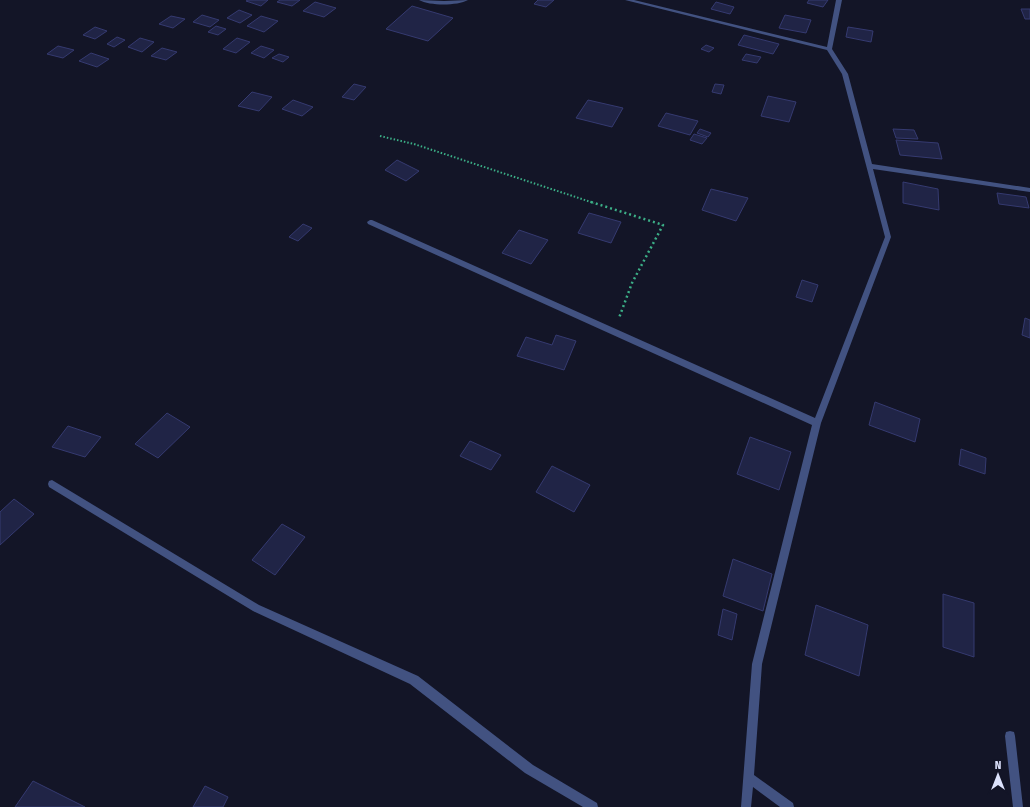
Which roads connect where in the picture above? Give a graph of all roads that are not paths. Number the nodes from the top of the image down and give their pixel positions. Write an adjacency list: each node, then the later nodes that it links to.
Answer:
1 (422, 0): 2 (street)
2 (465, 0)
3 (628, 0): 5 (street)
4 (839, 0): 5 (street)
5 (829, 49): 6 (street)
6 (869, 166): 7 (street); 9 (street)
7 (1030, 190)
8 (370, 222): 9 (street)
9 (817, 423): 12 (street)
10 (52, 484): 13 (street)
11 (1010, 736): 16 (street)
12 (749, 778): 14 (street); 15 (street)
13 (593, 807)
14 (746, 807)
15 (789, 807)
16 (1018, 807)

